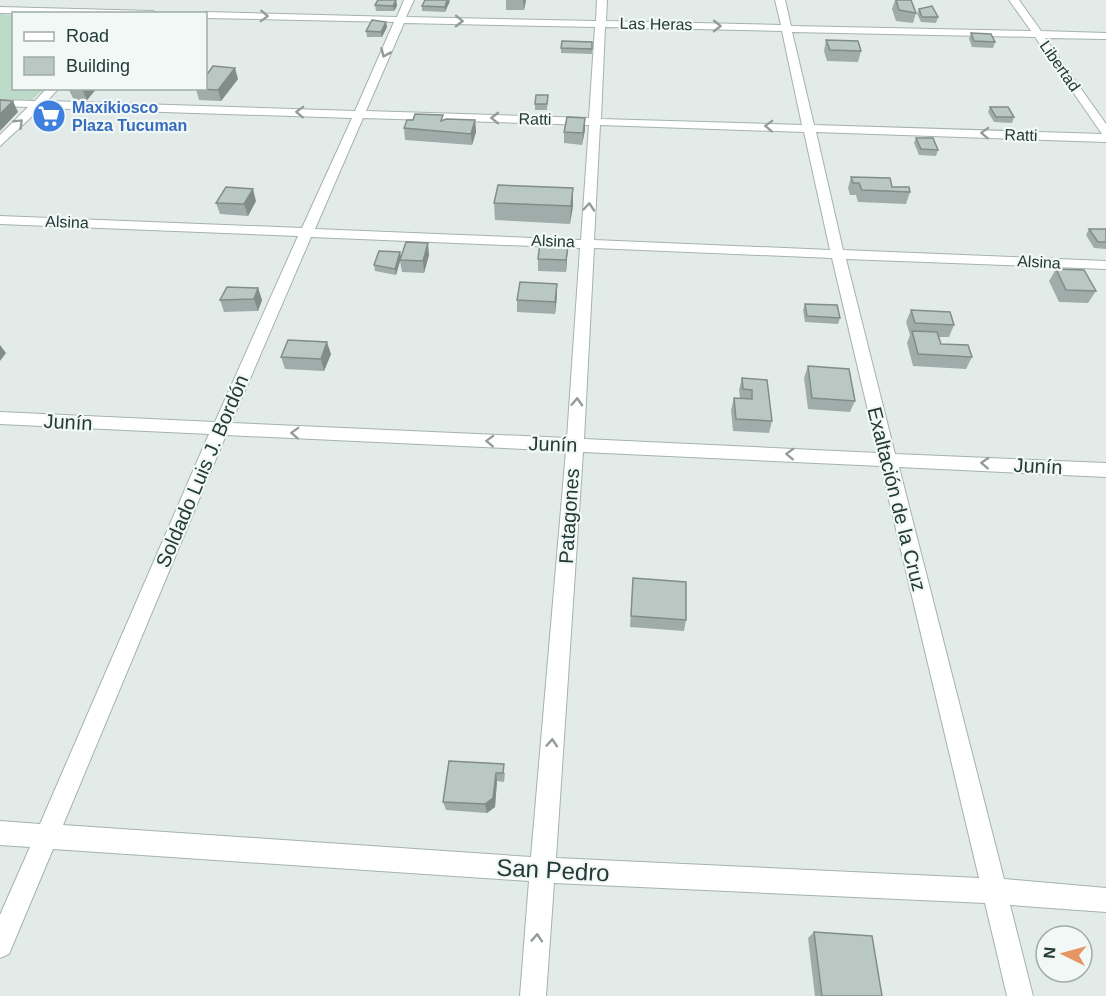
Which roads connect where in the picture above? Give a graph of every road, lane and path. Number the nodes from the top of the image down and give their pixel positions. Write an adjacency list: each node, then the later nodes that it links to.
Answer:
1 (143, 0): 8 (street)
2 (409, 0): 10 (street, Soldado Luis J. Bordón)
3 (602, 0): 11 (street, Patagones)
4 (780, 0): 12 (street, Exaltación de la Cruz)
5 (1014, 0): 13 (street, Libertad)
6 (0, 10): 7 (street)
7 (86, 12)
8 (130, 12)
9 (207, 15): 10 (street, Las Heras, one-way to 10)
10 (400, 20): 11 (street, Las Heras, one-way to 11); 18 (street, Soldado Luis J. Bordón, one-way to 18)
11 (601, 23): 12 (street, Las Heras, one-way to 12); 19 (street, Patagones)
12 (786, 28): 13 (street, Las Heras); 20 (street, Exaltación de la Cruz)
13 (1038, 34): 14 (street, Las Heras); 21 (street, Libertad)
14 (1106, 36)
15 (52, 90): 17 (street)
16 (0, 103): 17 (street, Ratti)
17 (39, 104): 18 (street, Ratti, one-way to 17); 23 (street, one-way to 17)
18 (358, 114): 19 (street, Ratti, one-way to 18); 25 (street, Soldado Luis J. Bordón)
19 (596, 120): 20 (street, Ratti, one-way to 19); 26 (street, Patagones, one-way to 19)
20 (809, 127): 22 (street, Ratti, one-way to 20); 27 (street, Exaltación de la Cruz)
21 (1106, 132)
22 (1106, 138)
23 (0, 142)
24 (0, 220): 25 (street, Alsina)
25 (307, 231): 26 (street, Alsina); 30 (street, Soldado Luis J. Bordón)
26 (586, 243): 27 (street, Alsina); 31 (street, Patagones, one-way to 26)
27 (837, 252): 28 (street, Alsina); 32 (street, Exaltación de la Cruz)
28 (1106, 265)
29 (0, 418): 30 (street, Junín)
30 (220, 429): 31 (street, Junín, one-way to 30); 35 (street, Soldado Luis J. Bordón)
31 (575, 445): 32 (street, Junín, one-way to 31); 36 (street, Patagones, one-way to 31)
32 (887, 458): 33 (street, Junín, one-way to 32); 37 (street, Exaltación de la Cruz)
33 (1106, 470)
34 (0, 833): 35 (street, San Pedro)
35 (46, 837): 36 (street, San Pedro); 39 (street, Soldado Luis J. Bordón)
36 (543, 870): 37 (street, San Pedro); 40 (street, Patagones, one-way to 36)
37 (996, 891): 38 (street, San Pedro); 41 (street, Exaltación de la Cruz)
38 (1106, 900)
39 (0, 945)
40 (533, 996)
41 (1020, 996)

